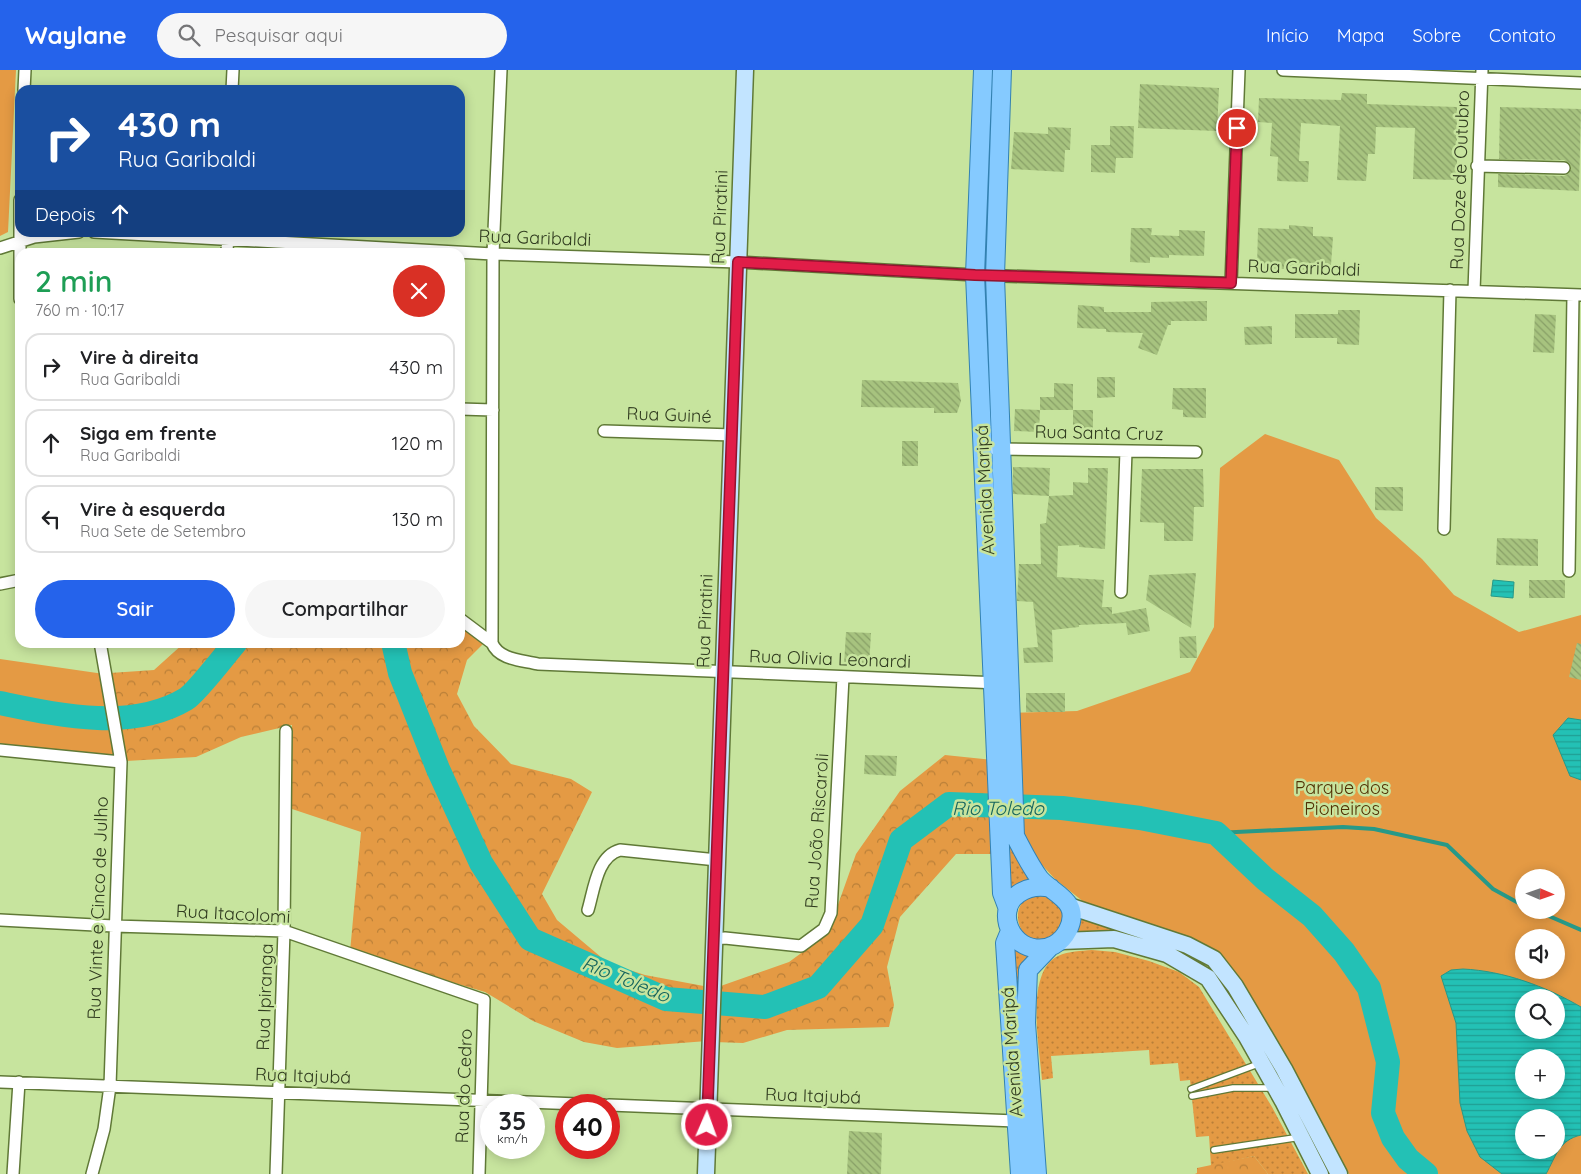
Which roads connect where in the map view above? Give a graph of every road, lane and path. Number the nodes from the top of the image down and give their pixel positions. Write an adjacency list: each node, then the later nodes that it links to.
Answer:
1 (25, 70): 11 (street)
2 (233, 70): 12 (street)
3 (501, 70): 23 (street)
4 (746, 70): 24 (street, Rua Piratini)
5 (983, 70): 25 (main road, Avenida Maripá)
6 (1002, 70): 26 (main road, Avenida Maripá)
7 (1239, 70): 27 (street)
8 (1283, 70): 9 (street)
9 (1481, 75): 10 (street); 13 (street, Rua Doze de Outubro)
10 (1581, 82)
11 (24, 85)
12 (232, 85)
13 (1477, 166): 14 (street); 29 (street, Rua Doze de Outubro)
14 (1564, 168)
15 (18, 237): 18 (street)
16 (34, 237): 18 (street)
17 (243, 237): 21 (street, Rua Garibaldi)
18 (18, 243): 19 (street); 20 (street)
19 (0, 248)
20 (18, 248)
21 (405, 248)
22 (465, 252): 23 (street, Rua Garibaldi)
23 (493, 254): 24 (street, Rua Garibaldi); 32 (street)
24 (738, 262): 25 (street, Rua Garibaldi); 34 (street, Rua Piratini)
25 (975, 275): 26 (street, Rua Garibaldi); 36 (main road, Avenida Maripá)
26 (995, 276): 27 (street, Rua Garibaldi); 35 (main road, Avenida Maripá)
27 (1231, 283): 28 (street, Rua Garibaldi)
28 (1450, 290): 29 (street, Rua Garibaldi); 39 (street)
29 (1474, 291): 30 (street, Rua Garibaldi)
30 (1577, 295): 40 (street)
31 (465, 409): 32 (street)
32 (492, 410): 45 (street)
33 (604, 431): 34 (street, Rua Guiné)
34 (732, 435): 47 (street, Rua Piratini)
35 (1000, 448): 36 (street, Rua Santa Cruz); 37 (street, Rua Santa Cruz); 49 (main road, Avenida Maripá)
36 (983, 449): 49 (main road, Avenida Maripá)
37 (1126, 451): 38 (street, Rua Santa Cruz); 43 (street)
38 (1196, 452)
39 (1444, 529)
40 (1570, 571)
41 (15, 581): 42 (street)
42 (0, 584)
43 (1121, 592)
44 (465, 623): 45 (street, Rua Olivia Leonardi)
45 (492, 643): 47 (street, Rua Olivia Leonardi)
46 (101, 648): 52 (street, Rua Vinte e Cinco de Julho)
47 (724, 672): 48 (street, Rua Olivia Leonardi); 54 (street, Rua Piratini)
48 (843, 677): 49 (street, Rua Olivia Leonardi); 63 (street, Rua João Riscaroli)
49 (1001, 683): 53 (main road, Avenida Maripá)
50 (286, 732): 61 (street, Rua Ipiranga)
51 (0, 750): 52 (street)
52 (121, 762): 60 (street, Rua Vinte e Cinco de Julho)
53 (1007, 835): 55 (main road, Avenida Maripá); 57 (main road, Avenida Maripá)
54 (717, 860): 58 (street); 63 (street, Rua Piratini)
55 (1051, 888): 56 (main road); 57 (main road)
56 (1069, 906): 64 (main road); 66 (street)
57 (1008, 909): 62 (main road)
58 (588, 910)
59 (0, 920): 60 (street, Rua Itacolomi)
60 (114, 926): 61 (street, Rua Itacolomi); 71 (street, Rua Vinte e Cinco de Julho)
61 (284, 931): 65 (street, Rua Itacolomi); 72 (street, Rua Ipiranga)
62 (1010, 931): 64 (main road); 77 (main road, Avenida Maripá)
63 (714, 940): 76 (street, Rua Piratini)
64 (1055, 944): 67 (street); 87 (main road, Avenida Maripá)
65 (484, 1000): 73 (street, Rua do Cedro)
66 (1277, 1057): 67 (lane); 70 (street)
67 (1260, 1063): 70 (street); 70 (lane)
68 (0, 1082): 69 (street, Rua Itajubá)
69 (19, 1082): 71 (street, Rua Itajubá); 81 (street)
70 (1283, 1084): 79 (street); 89 (street)
71 (110, 1086): 72 (street, Rua Itajubá); 82 (street, Rua Vinte e Cinco de Julho)
72 (279, 1092): 74 (street, Rua Itajubá); 83 (street, Rua Ipiranga)
73 (481, 1094)
74 (480, 1100)
75 (620, 1105): 76 (street, Rua Itajubá)
76 (708, 1109): 77 (street, Rua Itajubá); 85 (street, Rua Piratini)
77 (1016, 1121): 86 (main road, Avenida Maripá)
78 (480, 1137): 84 (street, Rua do Cedro)
79 (1301, 1137): 80 (lane); 88 (street)
80 (1214, 1150)
81 (13, 1174)
82 (92, 1174)
83 (276, 1174)
84 (479, 1174)
85 (706, 1174)
86 (1020, 1174)
87 (1037, 1174)
88 (1320, 1174)
89 (1339, 1174)

